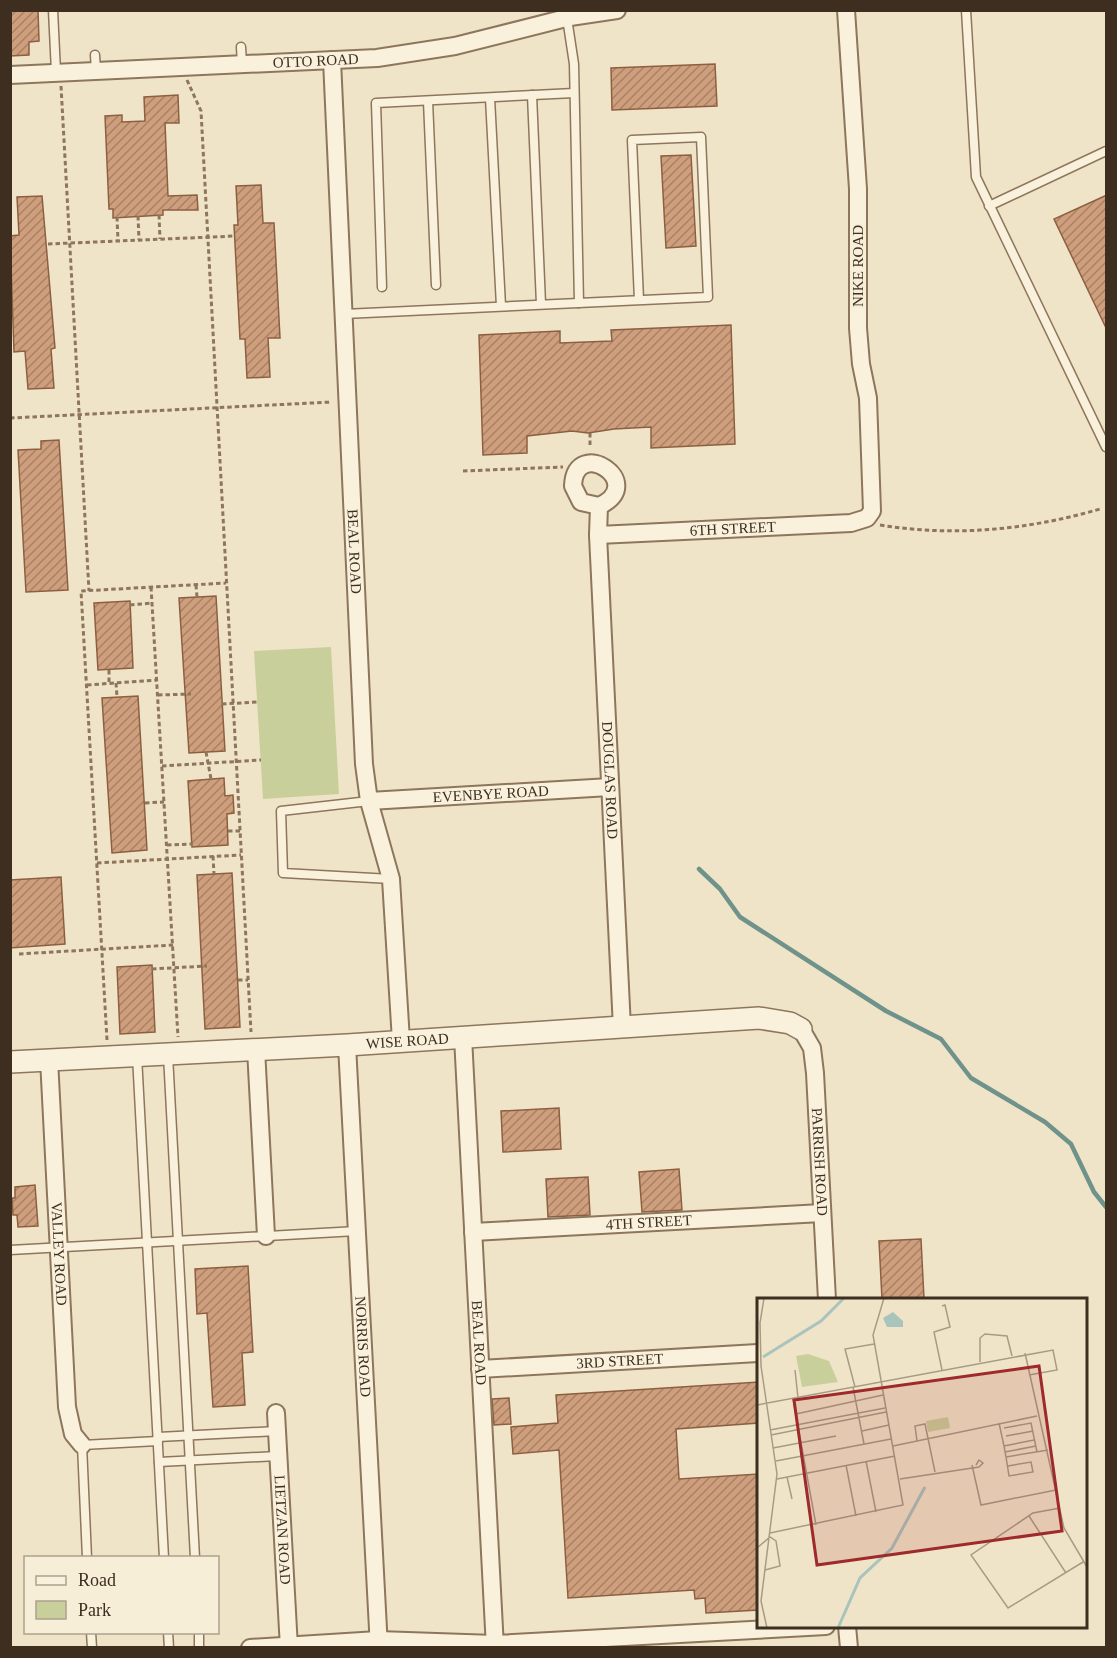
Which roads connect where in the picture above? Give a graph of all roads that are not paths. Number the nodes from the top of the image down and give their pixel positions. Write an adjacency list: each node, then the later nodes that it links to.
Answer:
1 (53, 10): 7 (lane)
2 (617, 10): 5 (street, OTTO ROAD)
3 (846, 10): 24 (street, NIKE ROAD)
4 (966, 10): 14 (lane)
5 (567, 18): 6 (street, OTTO ROAD); 9 (lane)
6 (332, 60): 7 (street, OTTO ROAD); 21 (street, BEAL ROAD)
7 (58, 72): 8 (street, OTTO ROAD)
8 (10, 75)
9 (573, 93): 10 (lane); 18 (lane)
10 (532, 95): 11 (lane); 19 (lane)
11 (490, 98): 12 (lane); 20 (lane)
12 (428, 101): 15 (lane); 16 (lane)
13 (1107, 151): 14 (lane)
14 (989, 206): 22 (lane)
15 (436, 285)
16 (382, 287)
17 (639, 300): 17 (lane); 18 (lane)
18 (579, 303): 19 (lane)
19 (541, 304): 20 (lane)
20 (501, 306): 21 (lane)
21 (344, 314): 27 (street, BEAL ROAD)
22 (1107, 447)
23 (599, 506): 25 (street, DOUGLAS ROAD)
24 (863, 520): 25 (street, 6TH STREET)
25 (598, 535): 26 (street, DOUGLAS ROAD)
26 (610, 787): 27 (street, EVENBYE ROAD); 29 (street, DOUGLAS ROAD)
27 (369, 801): 28 (street, BEAL ROAD); 28 (lane)
28 (391, 879): 32 (street, BEAL ROAD)
29 (622, 1028): 30 (street, WISE ROAD); 31 (street, WISE ROAD)
30 (801, 1029): 39 (street, PARRISH ROAD)
31 (463, 1037): 32 (street, WISE ROAD); 41 (street, BEAL ROAD)
32 (401, 1041): 33 (street, WISE ROAD)
33 (347, 1045): 34 (street, WISE ROAD); 40 (street, NORRIS ROAD)
34 (254, 1049): 35 (street, WISE ROAD); 42 (street)
35 (174, 1054): 36 (street, WISE ROAD); 43 (lane)
36 (137, 1056): 37 (street, WISE ROAD); 44 (lane)
37 (49, 1059): 38 (street, WISE ROAD); 45 (street, VALLEY ROAD)
38 (10, 1062)
39 (822, 1213): 41 (street, 4TH STREET); 47 (street, PARRISH ROAD)
40 (357, 1231): 42 (lane); 63 (street, NORRIS ROAD)
41 (473, 1232): 49 (street, BEAL ROAD)
42 (266, 1236): 43 (lane)
43 (178, 1241): 44 (lane); 52 (lane)
44 (147, 1242): 45 (lane); 53 (lane)
45 (59, 1247): 46 (lane); 54 (street, VALLEY ROAD)
46 (10, 1250)
47 (827, 1298)
48 (757, 1353): 49 (street, 3RD STREET)
49 (480, 1369): 65 (street, BEAL ROAD)
50 (276, 1413): 51 (street, LIETZAN ROAD)
51 (277, 1431): 52 (lane); 55 (street, LIETZAN ROAD)
52 (188, 1435): 53 (lane); 56 (lane)
53 (158, 1439): 54 (lane); 57 (lane)
54 (82, 1445): 58 (lane)
55 (278, 1456): 56 (lane); 64 (street, LIETZAN ROAD)
56 (189, 1460): 57 (lane); 60 (lane)
57 (159, 1462): 59 (lane)
58 (87, 1556)
59 (164, 1556)
60 (195, 1556)
61 (793, 1628): 65 (street)
62 (848, 1628): 67 (street)
63 (379, 1644): 64 (street); 65 (street)
64 (288, 1646): 66 (street)
65 (495, 1646)
66 (250, 1647)
67 (849, 1647)

